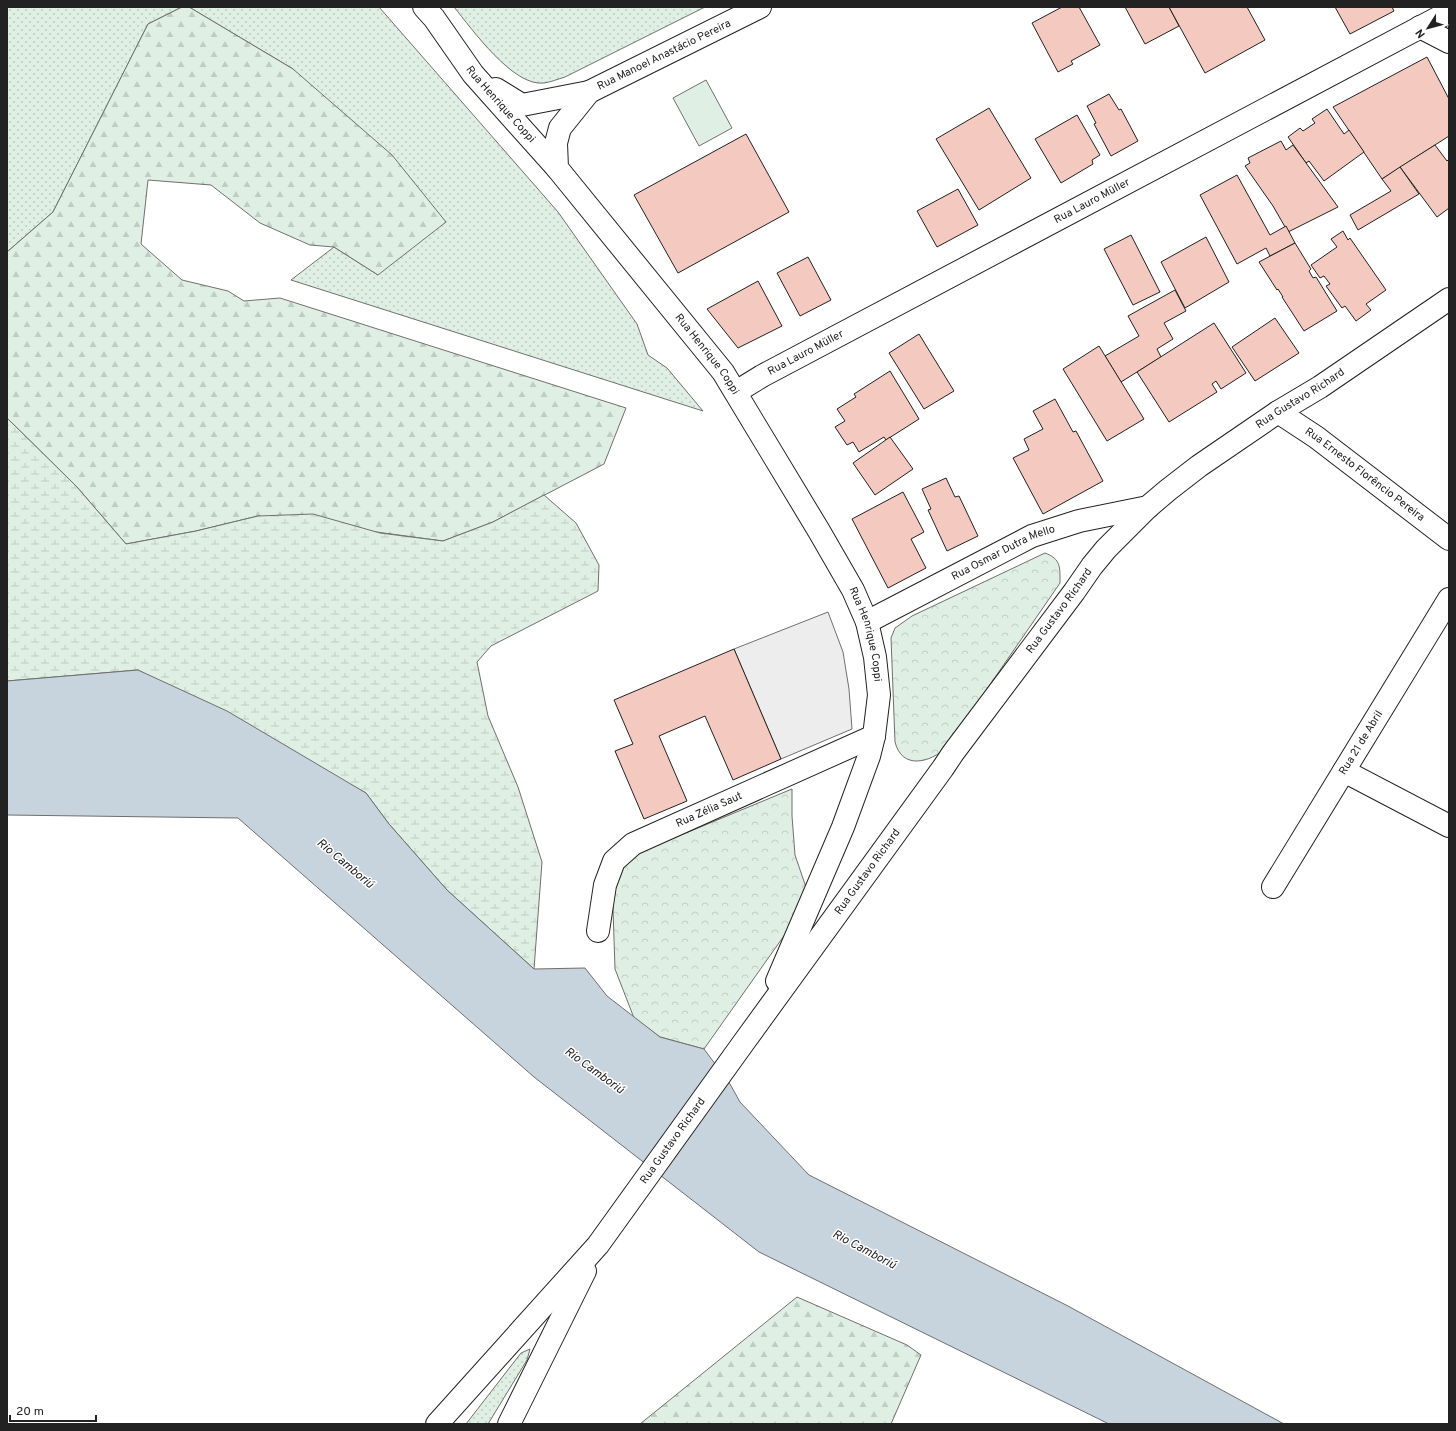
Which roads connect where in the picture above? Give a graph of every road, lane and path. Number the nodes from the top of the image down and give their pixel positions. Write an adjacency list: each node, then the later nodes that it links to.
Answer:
1 (424, 7): 6 (main road, Rua Henrique Coppi)
2 (760, 7): 7 (main road, Rua Manoel Anastácio Pereira)
3 (1449, 12): 4 (main road, Rua Lauro Müller)
4 (1420, 27): 5 (main road); 10 (main road, Rua Lauro Müller)
5 (1449, 42)
6 (474, 74): 7 (main road, Rua Manoel Anastácio Pereira); 8 (main road, Rua Henrique Coppi)
7 (589, 92): 8 (main road, Rua Manoel Anastácio Pereira)
8 (557, 168): 10 (main road, Rua Henrique Coppi)
9 (1449, 299): 11 (main road, Rua Gustavo Richard)
10 (736, 392): 15 (main road, Rua Henrique Coppi)
11 (1278, 412): 12 (main road, Rua Gustavo Richard); 13 (main road, Rua Ernesto Florêncio Pereira)
12 (1148, 507): 15 (main road, Rua Osmar Dutra Mello); 21 (main road, Rua Gustavo Richard)
13 (1449, 539)
14 (1449, 600): 17 (main road, Rua 21 de Abril)
15 (867, 622): 16 (main road, Rua Henrique Coppi)
16 (872, 746): 20 (main road, Rua Zélia Saut); 21 (main road, Rua Gustavo Richard)
17 (1344, 771): 18 (main road); 19 (main road, Rua 21 de Abril)
18 (1449, 826)
19 (1273, 887)
20 (598, 931)
21 (762, 1017): 22 (main road, Rua Gustavo Richard)
22 (598, 1245): 23 (main road, Rua Gustavo Richard); 24 (main road, Rua Gustavo Richard)
23 (437, 1424)
24 (509, 1424)

